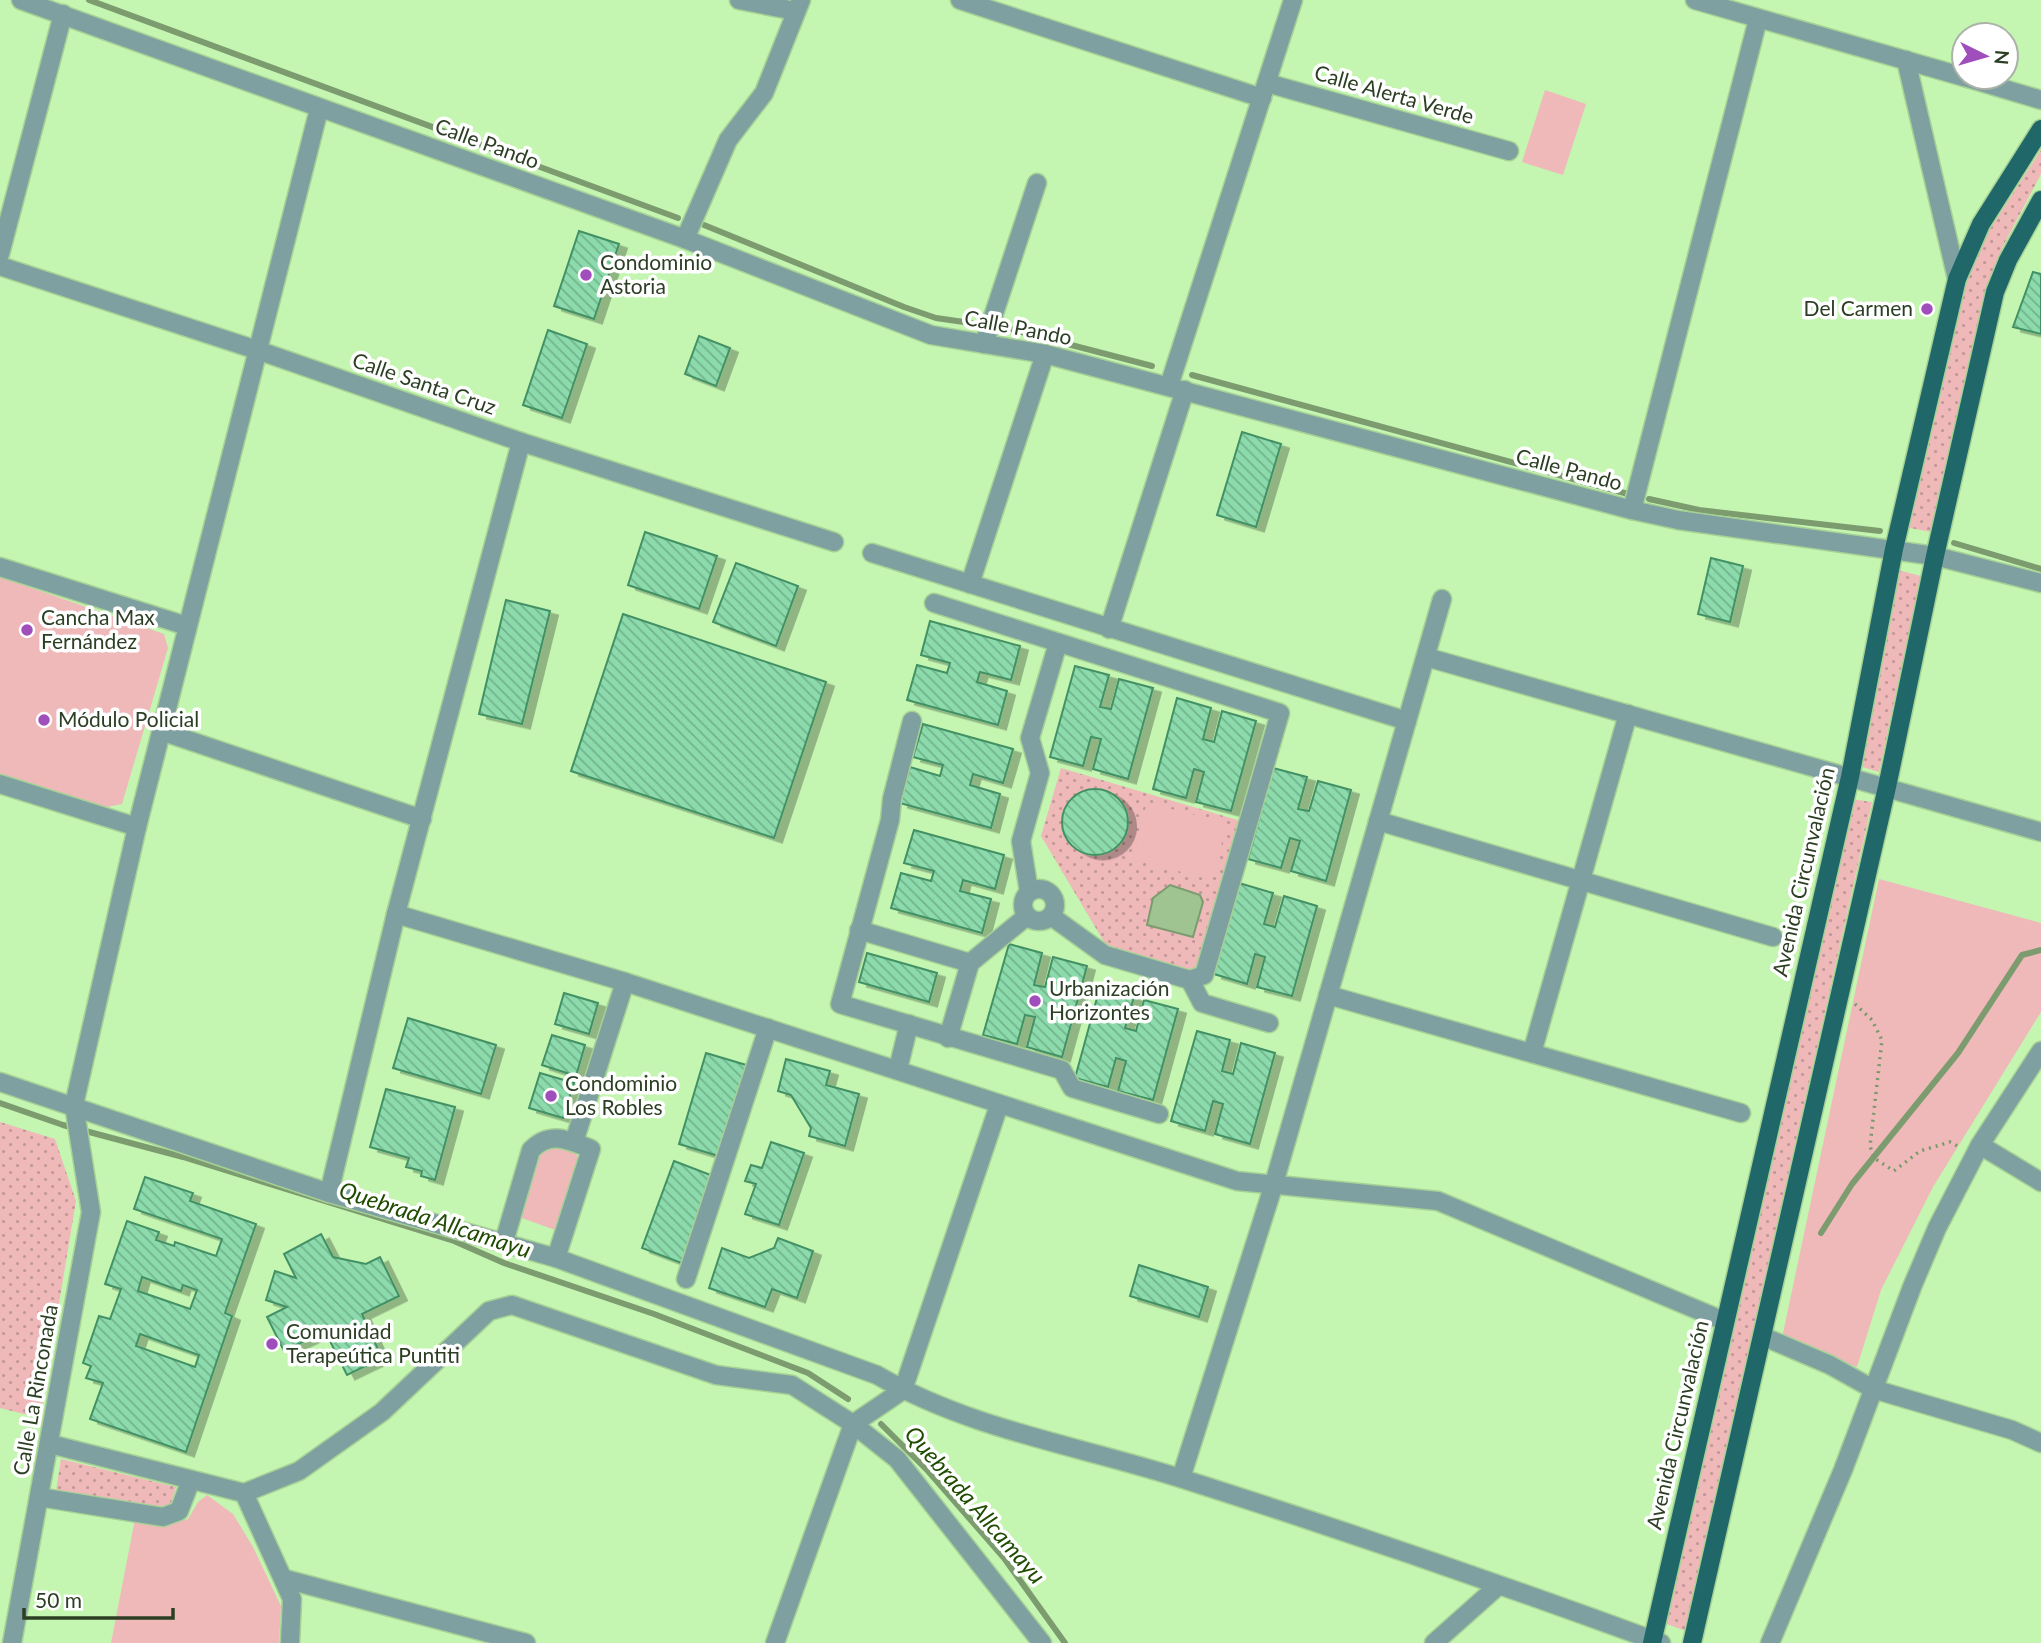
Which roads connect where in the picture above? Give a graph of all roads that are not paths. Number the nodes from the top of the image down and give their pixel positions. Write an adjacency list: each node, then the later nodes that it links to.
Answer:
1 (21, 0): 7 (street, Calle Pando)
2 (738, 0): 6 (street)
3 (960, 0): 11 (street, Calle Alerta Verde)
4 (1293, 0): 11 (street)
5 (1695, 0): 8 (street)
6 (798, 5): 19 (street)
7 (63, 14): 14 (street, Calle Pando); 20 (street)
8 (1758, 19): 9 (street); 28 (street)
9 (1906, 60): 10 (street); 22 (street)
10 (1950, 73)
11 (1264, 90): 16 (street, Calle Alerta Verde); 26 (street)
12 (2011, 91): 13 (street)
13 (2041, 100)
14 (319, 108): 19 (street, Calle Pando); 24 (street, Calle La Rinconada)
15 (2041, 129): 22 (main road, Avenida Circunvalación)
16 (1509, 151)
17 (1037, 183): 23 (street)
18 (2041, 200): 32 (main road)
19 (685, 240): 23 (street, Calle Pando)
20 (0, 254)
21 (0, 266): 24 (street, Calle Santa Cruz)
22 (1957, 279): 30 (main road, Avenida Circunvalación)
23 (985, 344): 25 (street, Calle Pando)
24 (257, 350): 27 (street, Calle Santa Cruz); 38 (street, Calle La Rinconada)
25 (1045, 354): 26 (street, Calle Pando); 35 (street)
26 (1177, 388): 28 (street, Calle Pando); 39 (street)
27 (521, 442): 29 (street, Calle Santa Cruz); 49 (street)
28 (1632, 510): 30 (street, Calle Pando)
29 (834, 542)
30 (1894, 549): 32 (street, Calle Pando); 46 (main road, Avenida Circunvalación)
31 (872, 553): 35 (street)
32 (1934, 556): 34 (street, Calle Pando); 48 (main road)
33 (0, 567): 38 (street)
34 (2041, 583)
35 (970, 584): 39 (street)
36 (1442, 599): 41 (street)
37 (934, 603): 40 (street)
38 (187, 626): 45 (street, Calle La Rinconada)
39 (1109, 629): 44 (street)
40 (1058, 643): 54 (street); 61 (street)
41 (1426, 656): 42 (street); 44 (street)
42 (1628, 713): 46 (street); 53 (street)
43 (912, 721): 58 (street)
44 (1407, 721): 50 (street)
45 (161, 731): 49 (street); 51 (street, Calle La Rinconada)
46 (1850, 777): 48 (street); 84 (main road, Avenida Circunvalación)
47 (0, 784): 51 (street)
48 (1887, 787): 52 (street); 85 (main road)
49 (422, 819): 55 (street)
50 (1378, 821): 53 (street); 63 (street)
51 (136, 827): 73 (street, Calle La Rinconada)
52 (2041, 832)
53 (1581, 880): 59 (street); 69 (street)
54 (1029, 892): 56 (street); 57 (street)
55 (396, 914): 62 (street); 80 (street)
56 (1027, 916): 57 (street); 60 (street)
57 (1051, 916): 61 (street)
58 (859, 930): 60 (street); 65 (street)
59 (1773, 937)
60 (970, 963): 67 (street)
61 (1190, 980): 64 (street)
62 (625, 982): 66 (street); 76 (street)
63 (1328, 995): 69 (street); 79 (street)
64 (1269, 1023)
65 (909, 1024): 67 (street); 70 (street)
66 (768, 1028): 70 (street); 83 (street)
67 (947, 1038): 75 (street)
68 (2041, 1051): 77 (street)
69 (1532, 1053): 74 (street)
70 (898, 1069): 72 (street)
71 (0, 1082): 73 (street)
72 (999, 1105): 79 (street); 87 (street)
73 (75, 1110): 80 (street); 90 (street, Calle La Rinconada)
74 (1741, 1113)
75 (1159, 1114)
76 (573, 1142): 81 (street); 82 (street)
77 (1978, 1150): 78 (street); 86 (street)
78 (2041, 1182)
79 (1273, 1187): 84 (street); 91 (street)
80 (329, 1193): 81 (street)
81 (504, 1242): 82 (street)
82 (556, 1258): 87 (street)
83 (686, 1279)
84 (1724, 1321): 97 (main road, Avenida Circunvalación)
85 (1762, 1336): 86 (street); 104 (main road)
86 (1873, 1389): 89 (street); 105 (street)
87 (904, 1390): 88 (street); 91 (street)
88 (853, 1424): 93 (street); 101 (street); 102 (street)
89 (2041, 1443)
90 (50, 1444): 92 (street); 94 (street, Calle La Rinconada)
91 (1181, 1478): 96 (street)
92 (191, 1480): 93 (street); 94 (street)
93 (244, 1493): 95 (street)
94 (39, 1497): 98 (street, Calle La Rinconada)
95 (285, 1579): 99 (street); 100 (street)
96 (1498, 1586): 97 (street); 103 (street)
97 (1655, 1642)
98 (12, 1643)
99 (290, 1643)
100 (526, 1643)
101 (775, 1643)
102 (1042, 1643)
103 (1434, 1643)
104 (1692, 1643)
105 (1770, 1643)

